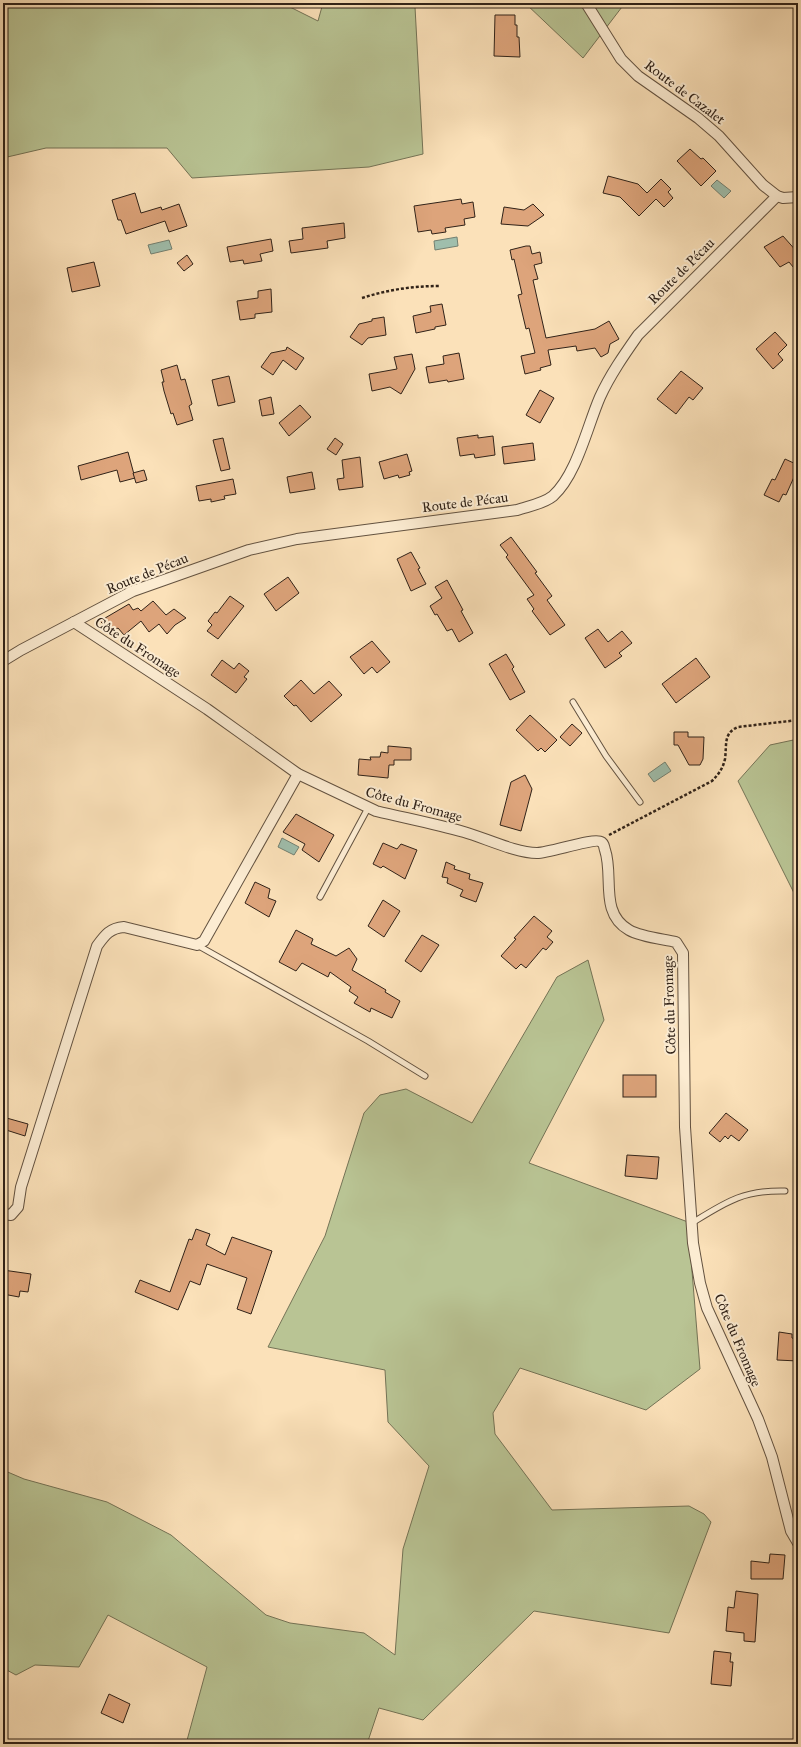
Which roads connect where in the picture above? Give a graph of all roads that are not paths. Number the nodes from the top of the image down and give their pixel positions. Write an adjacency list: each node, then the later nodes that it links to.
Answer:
1 (586, 3): 2 (street, Route de Cazalet)
2 (777, 196): 3 (street); 4 (street, Route de Pécau)
3 (798, 197)
4 (74, 622): 5 (street, Route de Pécau); 7 (street, Côte du Fromage)
5 (3, 661)
6 (573, 702): 8 (lane)
7 (298, 774): 9 (street, Côte du Fromage); 11 (street)
8 (640, 802)
9 (368, 808): 10 (lane); 15 (street, Côte du Fromage)
10 (320, 897)
11 (197, 945): 12 (lane); 14 (street)
12 (425, 1076)
13 (784, 1191): 15 (lane)
14 (3, 1214)
15 (692, 1223): 16 (street, Côte du Fromage)
16 (798, 1543)

